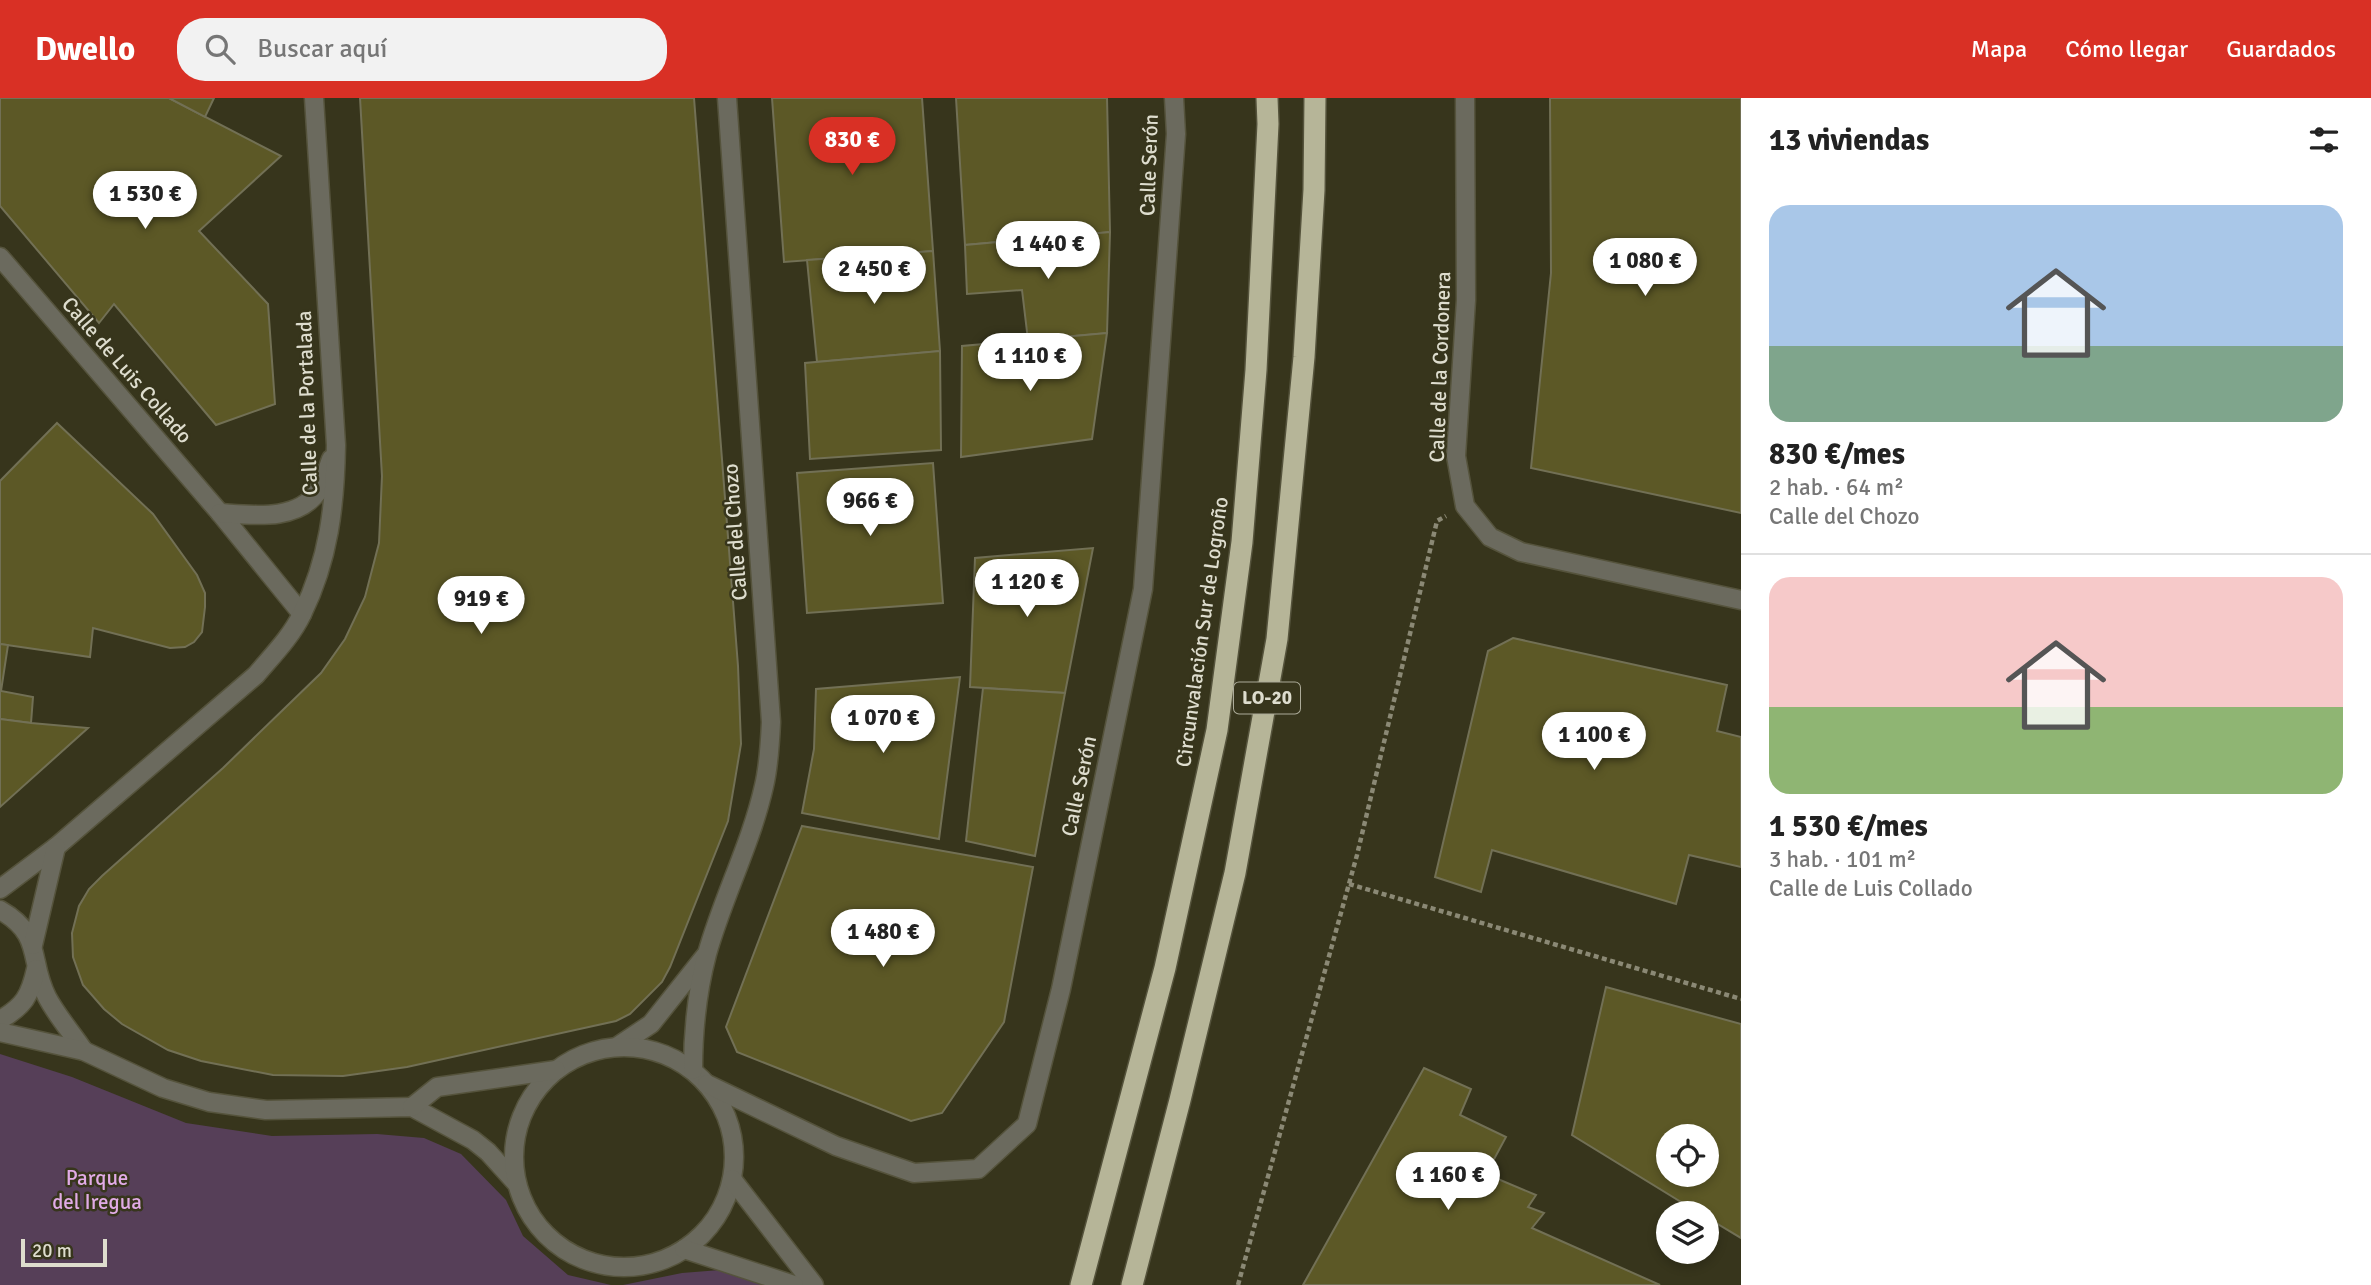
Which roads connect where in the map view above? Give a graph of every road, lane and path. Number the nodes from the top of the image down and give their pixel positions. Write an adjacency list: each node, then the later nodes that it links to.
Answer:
1 (314, 98): 8 (street, Calle de la Portalada)
2 (727, 98): 18 (street, Calle del Chozo)
3 (1174, 98): 27 (street, Calle Serón)
4 (1266, 98): 32 (highway, Circunvalación Sur de Logroño / LO-20)
5 (1315, 98): 35 (highway, LO-20)
6 (1465, 98): 9 (street, Calle de la Cordonera)
7 (0, 257): 10 (street, Calle de Luis Collado)
8 (336, 445): 10 (street); 12 (street, Calle de la Portalada)
9 (1465, 506): 11 (street, Calle de la Cordonera); 14 (path)
10 (220, 513): 12 (street, Calle de Luis Collado)
11 (1741, 600)
12 (302, 614): 13 (street, Calle de la Portalada)
13 (56, 847): 15 (street, Calle de la Portalada); 17 (street)
14 (1349, 884): 20 (path); 36 (path)
15 (0, 889)
16 (0, 910): 17 (street)
17 (33, 945): 19 (street)
18 (707, 954): 23 (street, Calle del Chozo); 26 (street, Calle del Chozo)
19 (36, 969): 21 (street); 24 (street)
20 (1741, 999)
21 (0, 1020)
22 (0, 1032): 24 (street)
23 (618, 1046): 25 (street); 26 (street)
24 (84, 1051): 28 (street)
25 (556, 1070): 28 (street); 30 (street)
26 (693, 1070): 27 (street)
27 (707, 1084): 29 (street)
28 (412, 1107): 30 (street)
29 (732, 1179): 31 (street); 34 (street)
30 (517, 1184): 31 (street)
31 (684, 1250): 33 (street)
32 (1081, 1283)
33 (794, 1285)
34 (814, 1285)
35 (1132, 1285)
36 (1238, 1285)

